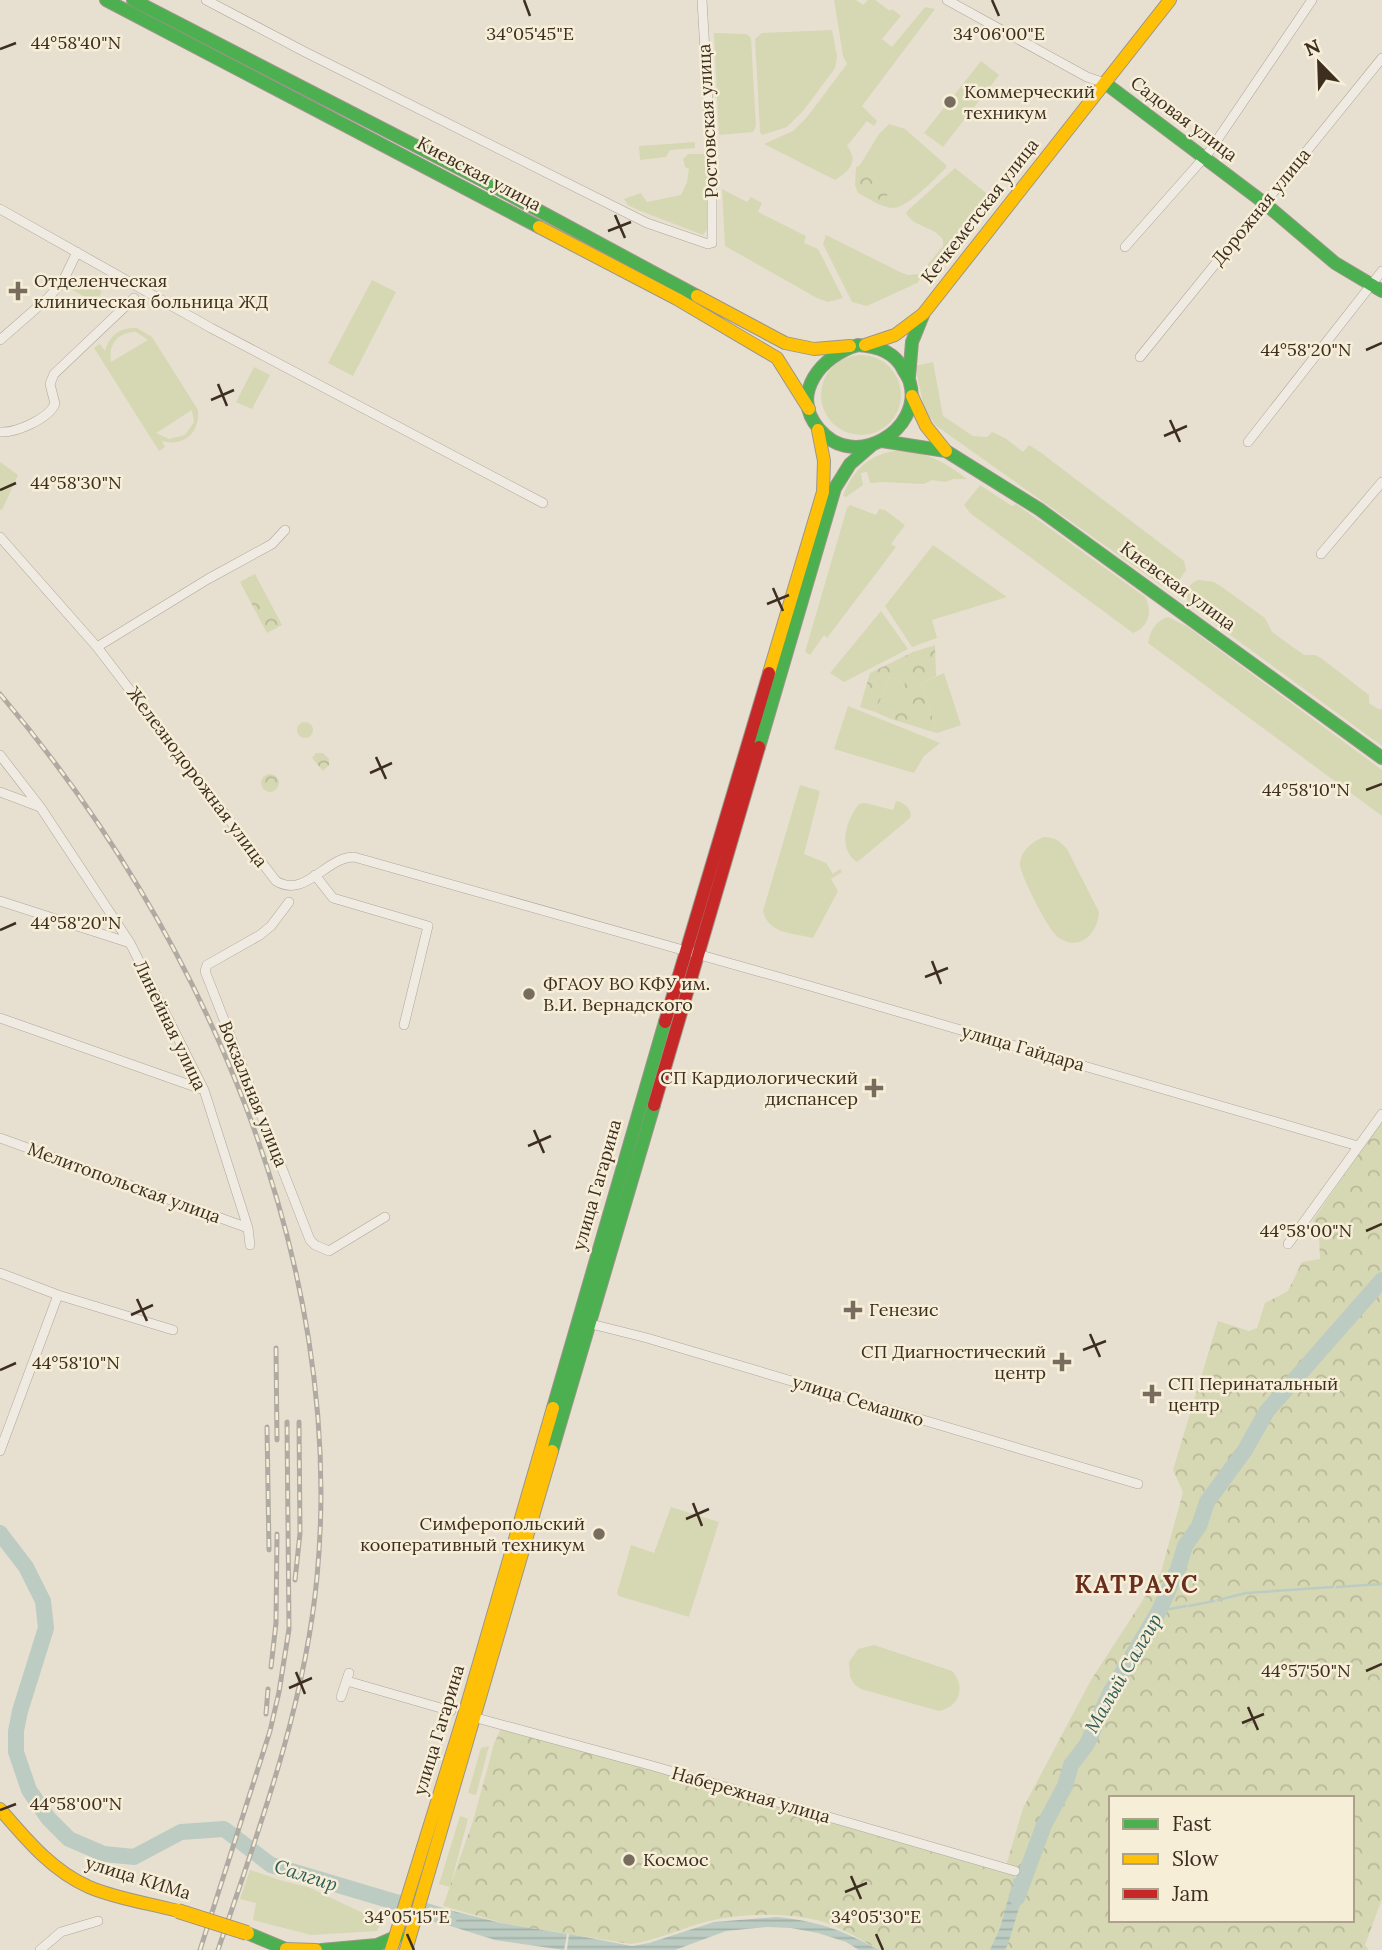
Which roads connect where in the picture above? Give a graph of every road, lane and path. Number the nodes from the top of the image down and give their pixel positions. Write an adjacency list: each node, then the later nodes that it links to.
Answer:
1 (106, 0): 24 (main road, Киевская улица)
2 (133, 0): 20 (main road, Киевская улица)
3 (206, 0): 4 (street, Ростовская улица)
4 (702, 0)
5 (947, 0): 9 (street, Садовая улица)
6 (1170, 0): 9 (main road, Кечкеметская улица)
7 (1312, 0): 10 (street)
8 (1382, 58): 11 (street, Дорожная улица)
9 (1105, 83): 10 (main road, Садовая улица); 18 (main road, Кечкеметская улица)
10 (1204, 158): 11 (main road, Садовая улица); 13 (street)
11 (1263, 202): 16 (main road, Садовая улица); 21 (street, Дорожная улица)
12 (0, 209): 14 (street)
13 (1125, 247)
14 (77, 253): 19 (street); 31 (street)
15 (1382, 271): 16 (street)
16 (1376, 289): 27 (street)
17 (134, 298): 26 (street)
18 (923, 314): 20 (main road, Кечкеметская улица); 22 (main road, Кечкеметская улица)
19 (0, 340)
20 (858, 345): 22 (main road); 24 (main road)
21 (1140, 357)
22 (909, 379): 23 (main road)
23 (912, 395): 28 (main road); 29 (main road, Киевская улица)
24 (809, 409): 25 (main road)
25 (818, 430): 28 (main road); 44 (main road, улица Гагарина)
26 (0, 432)
27 (1248, 442)
28 (877, 443): 29 (main road, Киевская улица); 44 (main road, улица Гагарина)
29 (946, 452): 37 (main road, Киевская улица)
30 (1382, 482): 34 (street)
31 (543, 503)
32 (285, 530): 35 (street)
33 (0, 537): 35 (street, Железнодорожная улица)
34 (1321, 554)
35 (97, 647): 40 (street, Железнодорожная улица)
36 (0, 755): 39 (street, Линейная улица)
37 (1382, 758)
38 (0, 792): 39 (street)
39 (41, 808): 43 (street, Линейная улица)
40 (315, 875): 44 (street, Железнодорожная улица); 46 (street)
41 (0, 901): 43 (street)
42 (289, 902): 51 (street, Вокзальная улица)
43 (130, 943): 47 (street, Линейная улица)
44 (692, 952): 50 (street, улица Гайдара); 57 (main road, улица Гагарина)
45 (0, 1018): 47 (street)
46 (404, 1025)
47 (204, 1090): 52 (street, Линейная улица)
48 (1382, 1114): 50 (street)
49 (0, 1138): 52 (street, Мелитопольская улица)
50 (1358, 1146): 53 (street)
51 (385, 1217)
52 (248, 1228): 54 (street, Линейная улица)
53 (1288, 1244)
54 (250, 1245)
55 (0, 1273): 56 (street)
56 (58, 1295): 58 (street); 59 (street)
57 (584, 1322): 60 (street, улица Семашко); 63 (main road, улица Гагарина); 66 (main road, улица Гагарина)
58 (173, 1330)
59 (0, 1451)
60 (1138, 1484)
61 (341, 1697): 62 (street)
62 (451, 1711)
63 (482, 1720): 65 (street, Набережная улица); 66 (main road, улица Гагарина)
64 (0, 1809): 70 (main road, улица КИМа, bridge)
65 (1015, 1871)
66 (416, 1889): 68 (main road, улица Гагарина)
67 (98, 1921): 71 (street)
68 (406, 1924): 69 (main road, улица Гагарина); 73 (main road, улица Гагарина)
69 (393, 1944): 72 (main road, улица КИМа)
70 (287, 1949): 72 (main road, улица КИМа)
71 (40, 1950)
72 (318, 1950)
73 (405, 1950)

